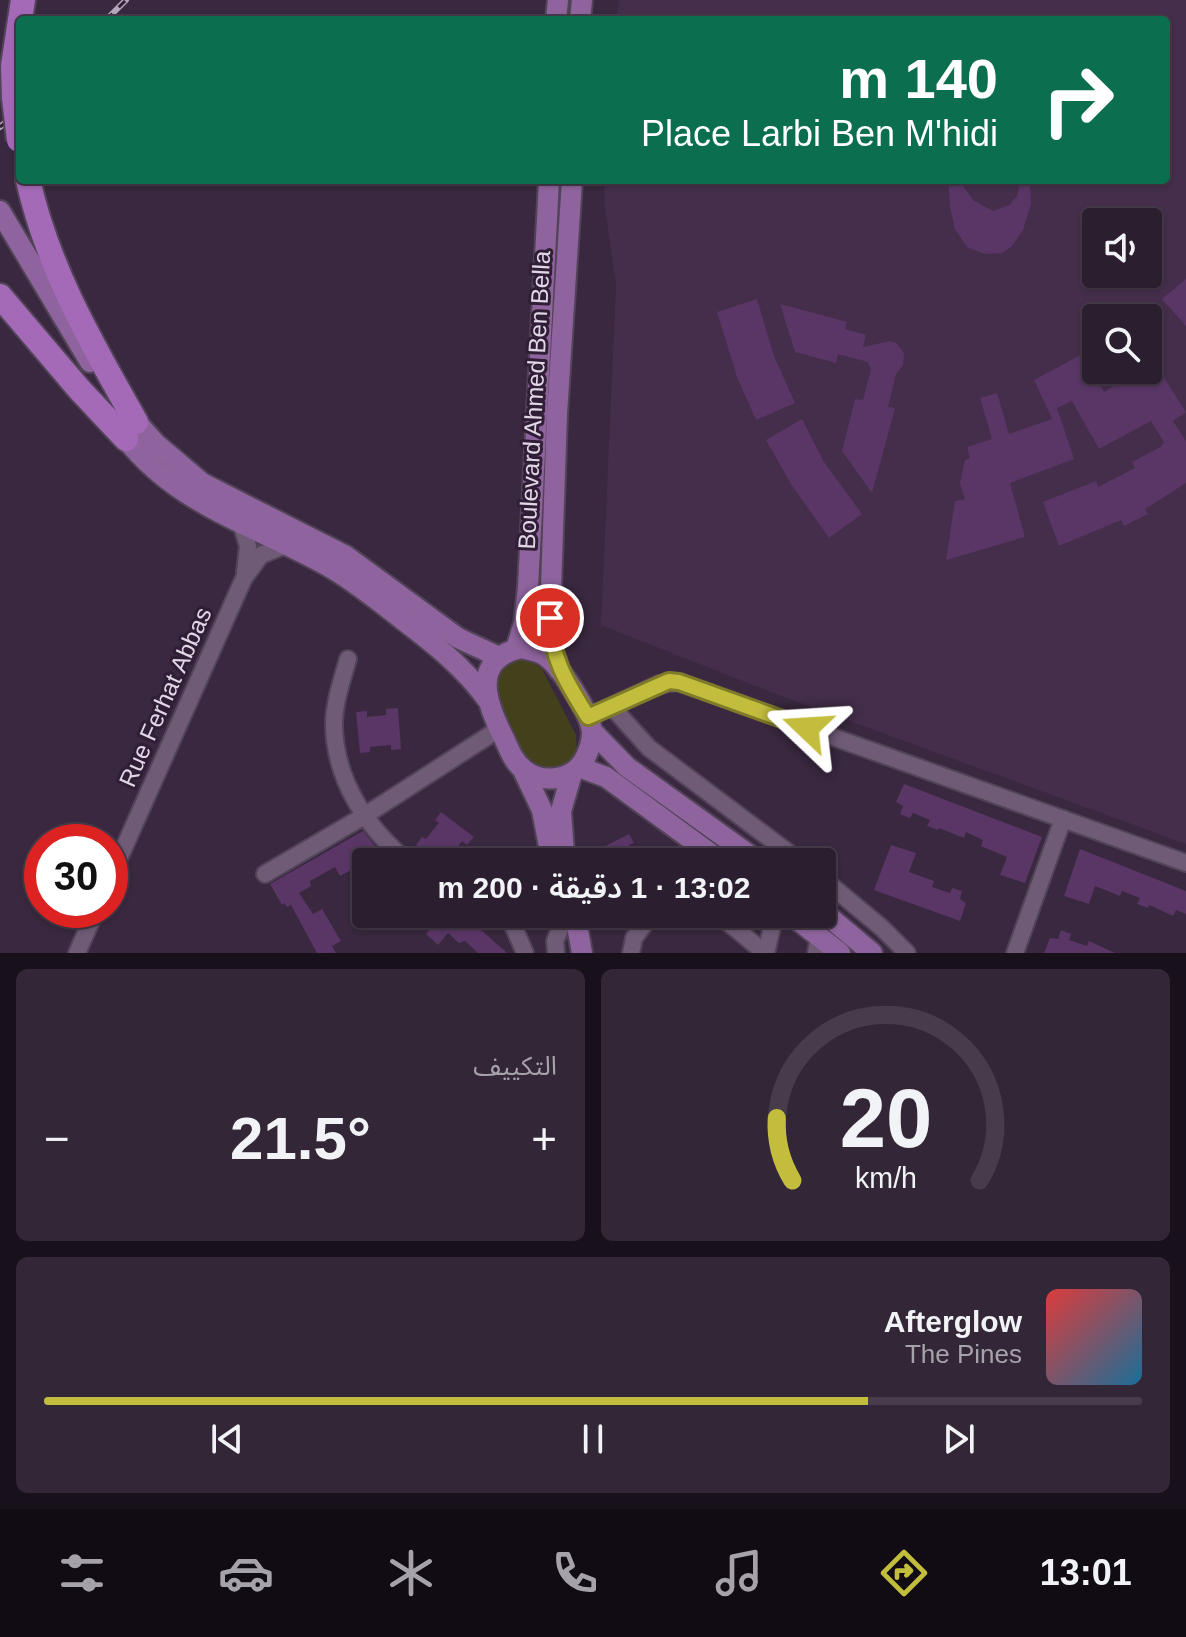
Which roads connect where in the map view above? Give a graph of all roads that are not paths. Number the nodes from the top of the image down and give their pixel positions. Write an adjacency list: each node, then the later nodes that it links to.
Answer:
1 (16, 34): 2 (highway, bridge)
2 (16, 113)
3 (29, 184): 9 (highway)
4 (549, 184): 13 (main road, Boulevard Ahmed Ben Bella)
5 (572, 184): 15 (main road, Boulevard Ahmed Ben Bella)
6 (0, 211): 9 (main road)
7 (0, 238): 9 (main road)
8 (0, 296): 9 (highway)
9 (131, 430): 10 (main road); 13 (main road)
10 (241, 523): 11 (main road); 12 (street, Rue Ferhat Abbas)
11 (286, 545): 12 (street, Rue Ferhat Abbas); 16 (main road)
12 (244, 578): 24 (street, Rue Ferhat Abbas)
13 (508, 653): 15 (main road); 16 (main road)
14 (348, 659): 22 (street)
15 (559, 670): 18 (main road)
16 (487, 699): 19 (main road)
17 (612, 707): 18 (street); 23 (street); 30 (street)
18 (590, 724): 21 (main road); 29 (main road)
19 (499, 729): 20 (main road); 22 (street)
20 (522, 768): 21 (main road); 26 (main road)
21 (575, 770): 27 (main road); 28 (main road)
22 (364, 816): 25 (street); 32 (street)
23 (1063, 819): 31 (street); 55 (street)
24 (128, 839)
25 (392, 848)
26 (549, 848)
27 (564, 848)
28 (703, 848)
29 (740, 848)
30 (782, 848)
31 (1186, 863)
32 (265, 874)
33 (836, 890): 54 (street)
34 (836, 923): 53 (main road)
35 (88, 928): 45 (street)
36 (514, 928): 46 (street)
37 (562, 928): 47 (street)
38 (568, 928): 48 (main road)
39 (572, 928): 49 (main road)
40 (642, 928): 50 (street)
41 (735, 928): 51 (street)
42 (771, 928): 51 (street)
43 (803, 928): 44 (main road)
44 (818, 945): 52 (main road)
45 (77, 953)
46 (525, 953)
47 (556, 953)
48 (569, 953)
49 (582, 953)
50 (631, 953)
51 (765, 953)
52 (840, 953)
53 (872, 953)
54 (907, 953)
55 (1015, 953)

